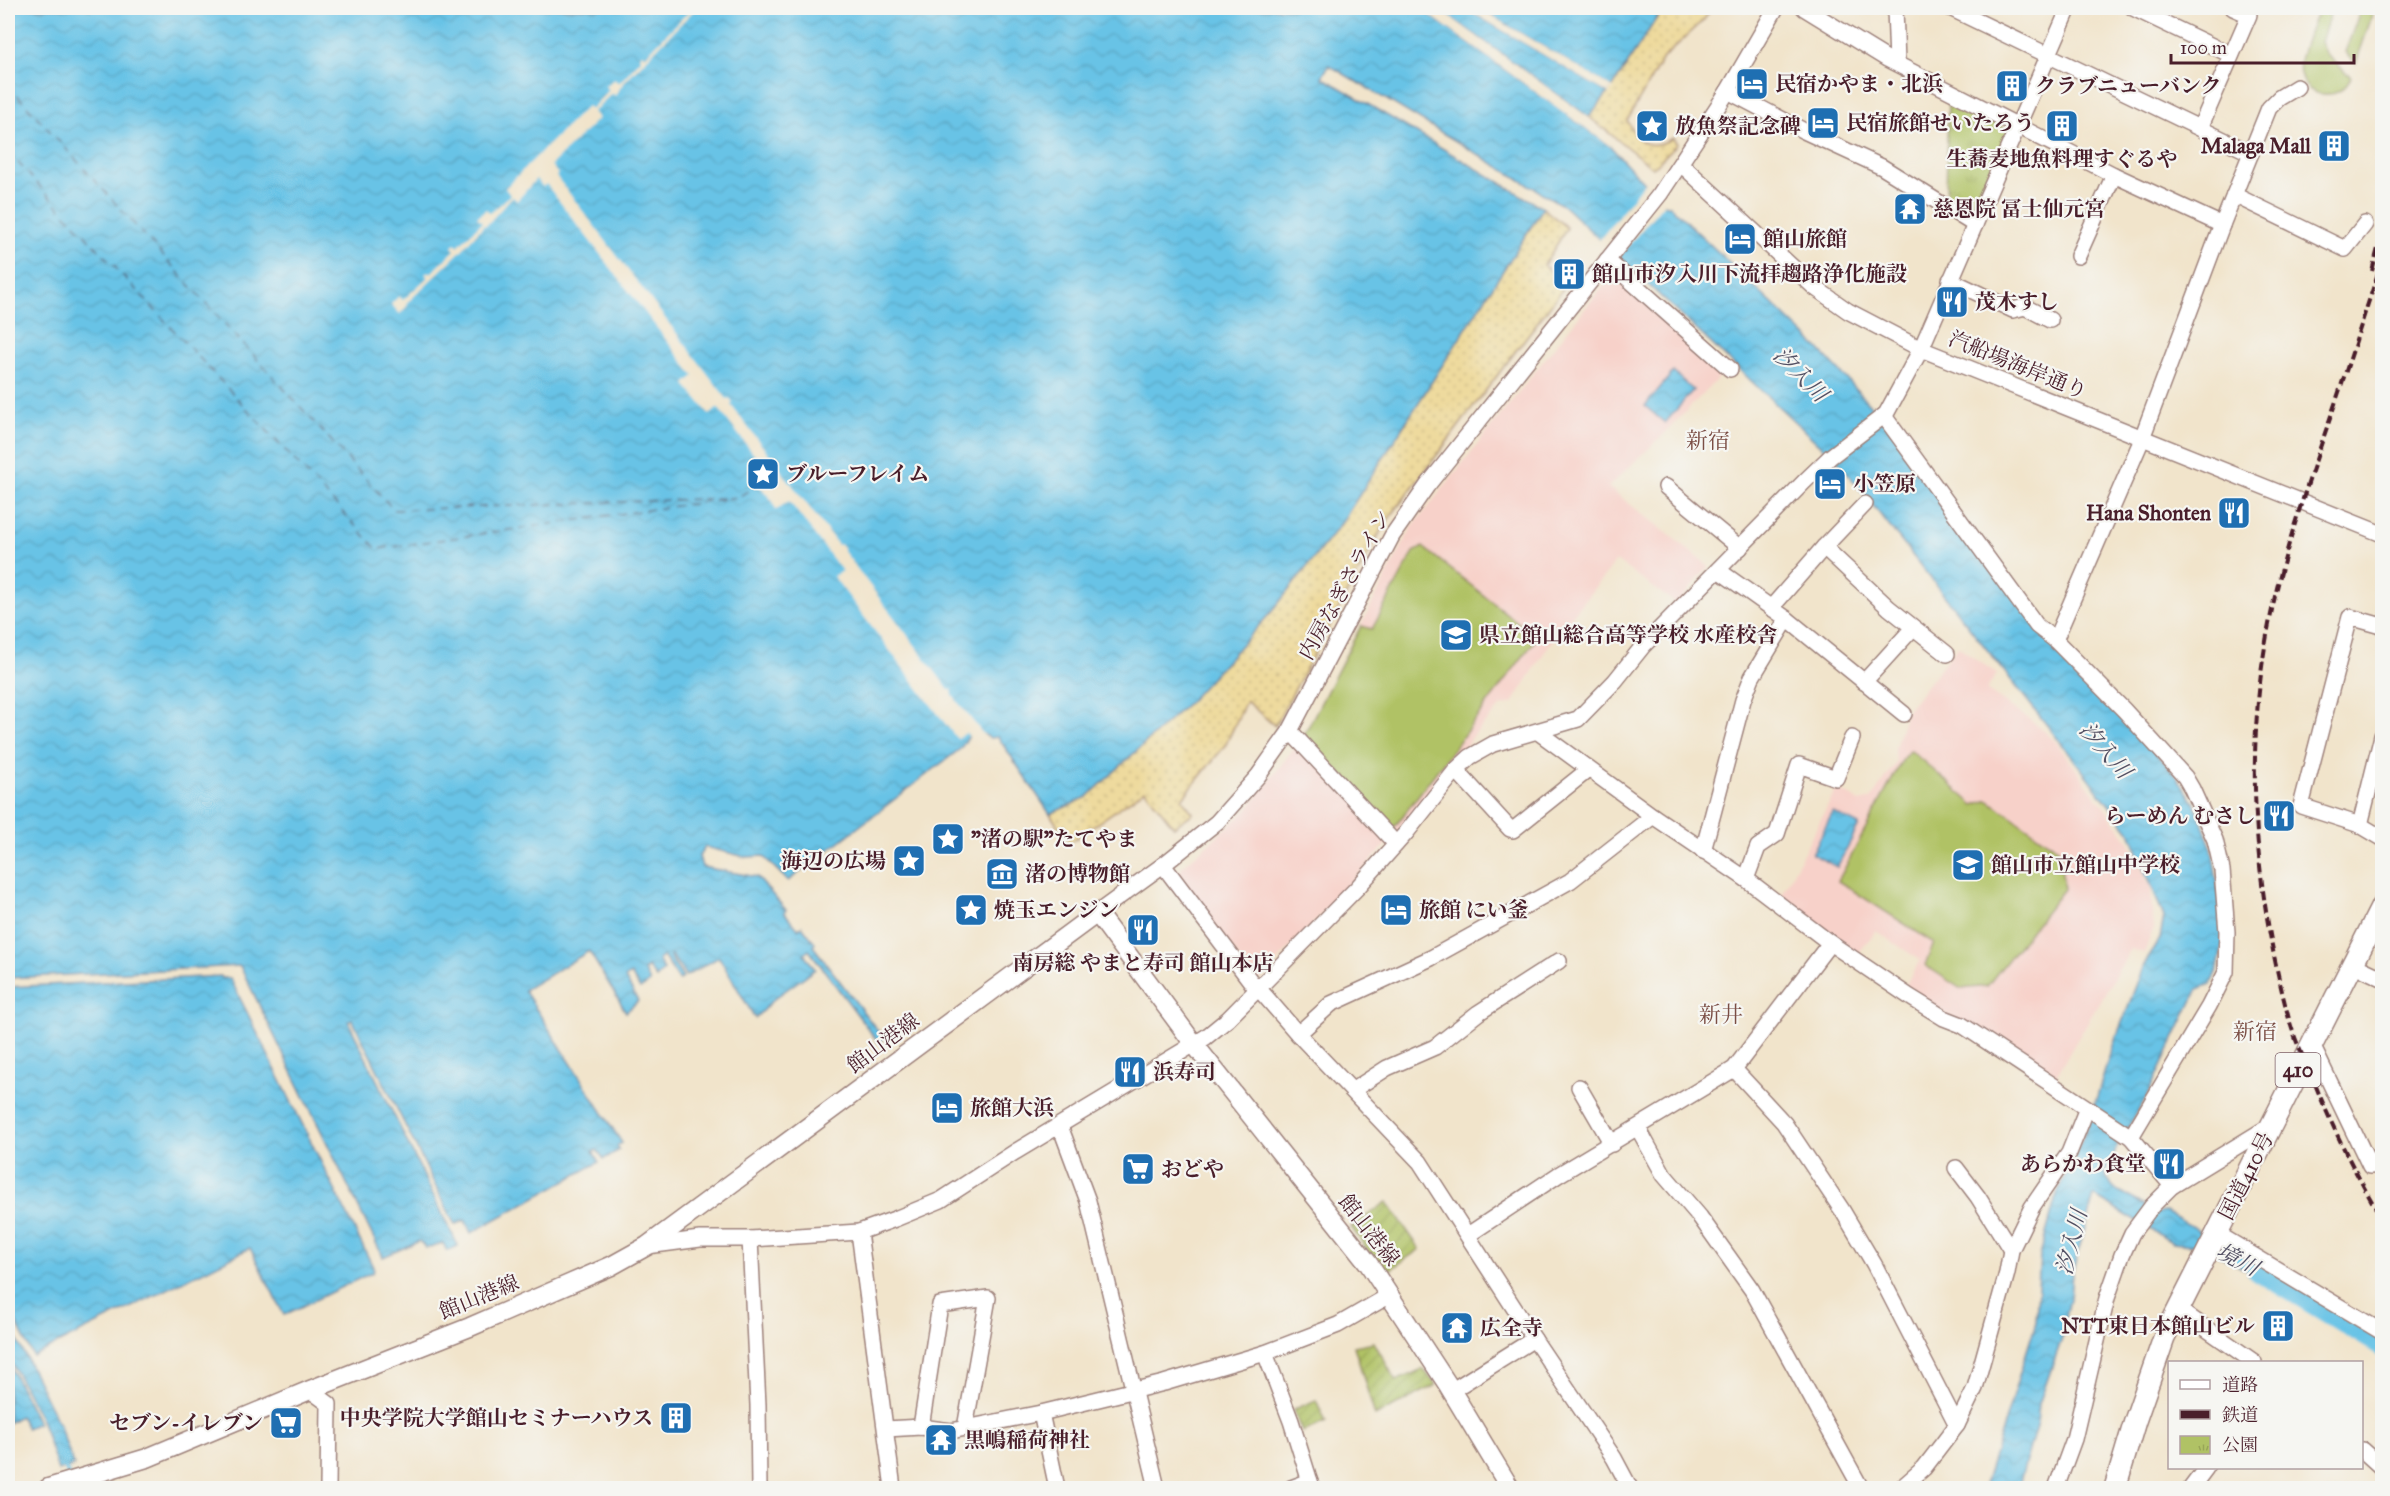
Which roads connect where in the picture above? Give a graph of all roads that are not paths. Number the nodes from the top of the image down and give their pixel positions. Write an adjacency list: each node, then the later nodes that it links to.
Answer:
1 (1776, 8): 12 (street, 内房なぎさライン)
2 (1804, 8): 10 (street)
3 (1895, 8): 10 (street)
4 (1950, 8): 8 (street)
5 (2069, 8): 8 (street)
6 (2133, 8): 9 (street)
7 (2233, 8): 9 (street)
8 (2049, 55): 13 (street); 14 (street)
9 (2231, 56): 14 (street)
10 (1897, 63): 13 (street)
11 (2297, 87): 15 (street)
12 (1728, 91): 16 (street, 内房なぎさライン); 20 (street)
13 (2018, 127): 17 (street); 20 (street)
14 (2200, 129): 15 (street)
15 (2251, 153): 18 (street)
16 (1681, 164): 23 (street, 内房なぎさライン); 26 (street, 汽船場海岸通り)
17 (2114, 175): 21 (street); 22 (street)
18 (2235, 195): 19 (street); 21 (street)
19 (2365, 224)
20 (1975, 225): 24 (street)
21 (2222, 225): 29 (street)
22 (2078, 256)
23 (1609, 257): 27 (street); 44 (street, 内房なぎさライン)
24 (1950, 280): 25 (street); 26 (street)
25 (2050, 320)
26 (1921, 349): 28 (street); 29 (street, 汽船場海岸通り)
27 (1730, 369)
28 (1883, 417): 34 (street); 40 (street)
29 (2142, 436): 32 (street, 汽船場海岸通り); 40 (street)
30 (1666, 487): 34 (street)
31 (1865, 504): 33 (street)
32 (2382, 534)
33 (1824, 547): 36 (street); 39 (street)
34 (1740, 548): 35 (street)
35 (1718, 570): 36 (street); 45 (street)
36 (1771, 608): 37 (street)
37 (1787, 619): 42 (street); 54 (street)
38 (2382, 626): 51 (street)
39 (1913, 628): 41 (street); 42 (street)
40 (2055, 640): 74 (street)
41 (1947, 654)
42 (1864, 682): 43 (street)
43 (1904, 714)
44 (1290, 731): 53 (street); 55 (street, 内房なぎさライン)
45 (1538, 732): 48 (street); 49 (street)
46 (2382, 736): 51 (street)
47 (1852, 738): 56 (street)
48 (1456, 770): 49 (street); 53 (street)
49 (1588, 770): 50 (street)
50 (1653, 816): 54 (street); 64 (street)
51 (2360, 825): 52 (street)
52 (2382, 838)
53 (1396, 844): 63 (street)
54 (1703, 851): 56 (street)
55 (1163, 866): 58 (street, 内房なぎさライン); 63 (street)
56 (1746, 879): 59 (street)
57 (2382, 906): 61 (highway, 国道410号 / 410)
58 (1097, 913): 66 (main road, 館山港線); 83 (main road, 館山港線)
59 (1830, 943): 67 (street); 70 (street)
60 (1559, 961): 69 (street)
61 (2352, 964): 62 (street); 65 (highway, 国道410号 / 410)
62 (2382, 978)
63 (1259, 989): 64 (street); 66 (street)
64 (1298, 1034): 69 (street)
65 (2311, 1043): 71 (highway, 国道410号 / 410); 76 (street)
66 (1194, 1044): 72 (street); 85 (main road, 館山港線)
67 (1734, 1069): 73 (street); 95 (street)
68 (1579, 1087): 75 (street)
69 (1353, 1089): 80 (street)
70 (2089, 1110): 74 (street); 84 (street)
71 (2272, 1124): 78 (street); 82 (highway, 国道410号 / 410)
72 (1060, 1126): 79 (street); 92 (street)
73 (1638, 1128): 75 (street); 112 (street)
74 (2129, 1136): 78 (street)
75 (1612, 1144): 80 (street)
76 (2382, 1165)
77 (1956, 1168): 84 (street)
78 (2172, 1186): 114 (street)
79 (859, 1232): 81 (street); 98 (street)
80 (1468, 1235): 88 (street)
81 (750, 1239): 83 (street); 105 (street)
82 (2212, 1241): 86 (highway, 国道410号 / 410); 87 (street)
83 (647, 1246): 91 (main road, 館山港線)
84 (2011, 1250): 95 (street)
85 (1390, 1295): 89 (street); 93 (main road, 館山港線)
86 (2178, 1309): 90 (street); 115 (highway, 国道410号 / 410)
87 (2382, 1332)
88 (1534, 1339): 93 (street); 111 (street)
89 (1265, 1353): 92 (street); 102 (street)
90 (2253, 1361)
91 (310, 1390): 103 (main road, 館山港線); 104 (street)
92 (1133, 1390): 94 (street); 108 (street)
93 (1451, 1391): 110 (main road, 館山港線)
94 (1041, 1413): 97 (street); 107 (street)
95 (1957, 1425): 113 (street)
96 (921, 1427): 97 (street); 97 (street); 98 (street)
97 (965, 1428)
98 (886, 1429): 106 (street)
99 (2363, 1452): 100 (street)
100 (2382, 1467)
101 (2205, 1469): 116 (street)
102 (1311, 1485): 109 (street)
103 (57, 1486)
104 (328, 1488)
105 (759, 1488)
106 (893, 1488)
107 (1057, 1488)
108 (1157, 1488)
109 (1291, 1488)
110 (1510, 1488)
111 (1630, 1488)
112 (1860, 1488)
113 (1901, 1488)
114 (2056, 1488)
115 (2115, 1488)
116 (2191, 1488)

